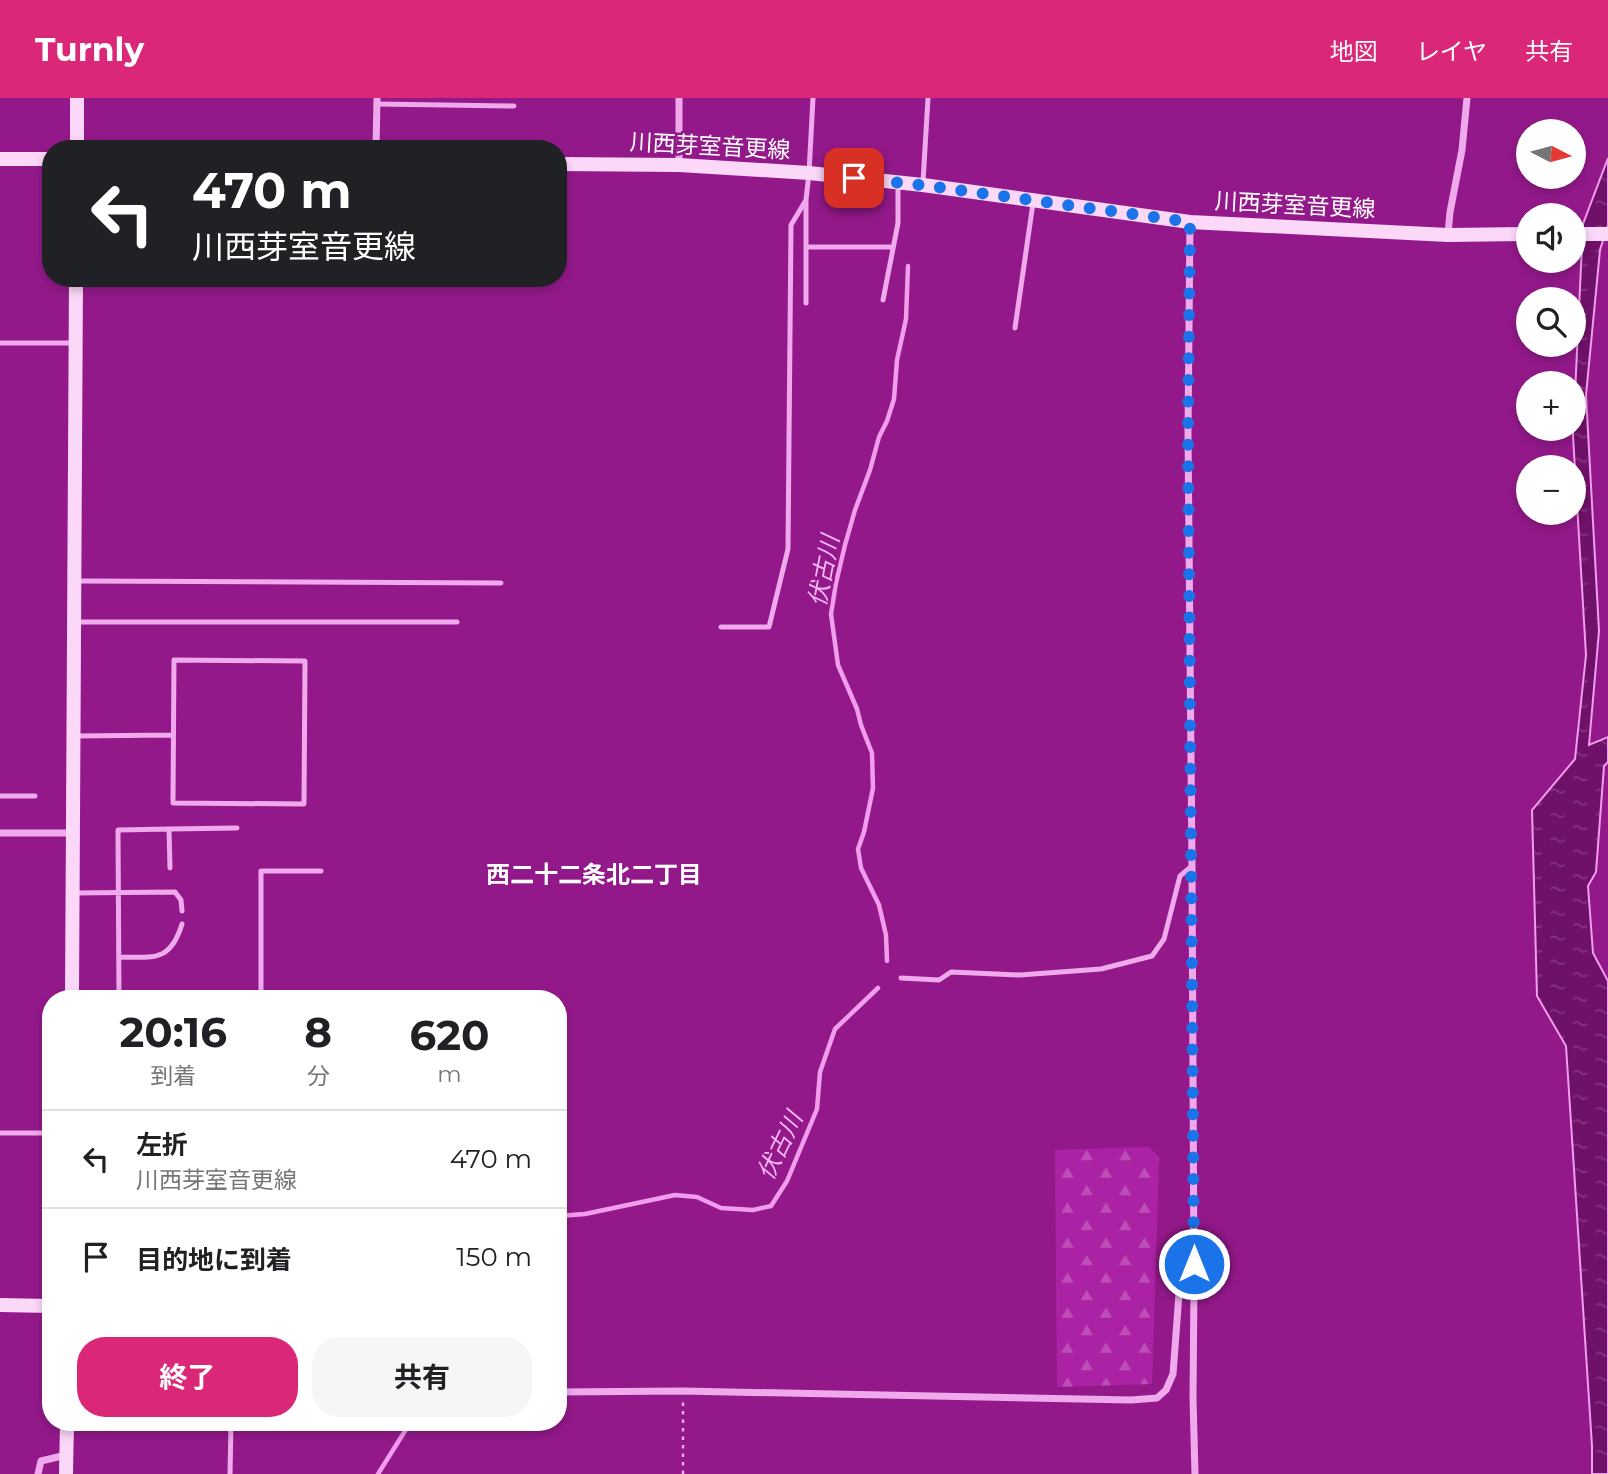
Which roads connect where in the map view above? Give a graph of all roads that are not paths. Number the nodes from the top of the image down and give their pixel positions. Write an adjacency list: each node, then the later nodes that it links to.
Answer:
1 (77, 98): 8 (main road)
2 (679, 98): 13 (street)
3 (813, 98): 14 (lane)
4 (928, 98): 16 (lane)
5 (1467, 98): 23 (street)
6 (377, 101): 7 (lane); 9 (street)
7 (514, 106)
8 (77, 140)
9 (376, 140)
10 (0, 159): 11 (main road)
11 (42, 159)
12 (567, 164): 13 (main road, 川西芽室音更線)
13 (680, 165): 14 (main road, 川西芽室音更線)
14 (809, 173): 15 (main road, 川西芽室音更線); 17 (lane)
15 (898, 182): 16 (main road, 川西芽室音更線); 25 (lane)
16 (922, 185): 18 (main road, 川西芽室音更線)
17 (806, 200): 24 (lane); 36 (lane)
18 (1034, 200): 19 (main road, 川西芽室音更線); 29 (lane)
19 (1190, 222): 23 (main road, 川西芽室音更線); 45 (street)
20 (1516, 234): 23 (main road, 川西芽室音更線)
21 (1586, 234): 22 (main road)
22 (1608, 234)
23 (1448, 235)
24 (806, 247): 25 (lane); 28 (lane)
25 (893, 247): 27 (lane)
26 (76, 287): 31 (main road)
27 (883, 300)
28 (806, 303)
29 (1015, 328)
30 (0, 343): 31 (lane)
31 (75, 343): 32 (main road)
32 (74, 581): 33 (lane); 34 (main road)
33 (501, 583)
34 (74, 622): 35 (lane); 38 (main road)
35 (457, 622)
36 (721, 627)
37 (173, 735): 37 (lane); 38 (lane)
38 (73, 736): 44 (main road)
39 (0, 796): 40 (lane)
40 (35, 796)
41 (237, 828): 42 (lane)
42 (169, 829): 46 (lane); 49 (lane)
43 (0, 833): 44 (street)
44 (73, 833): 48 (main road)
45 (1192, 866): 53 (lane); 59 (street)
46 (170, 868)
47 (321, 871): 56 (lane)
48 (73, 892): 49 (lane); 54 (main road)
49 (118, 892): 50 (lane); 52 (lane)
50 (182, 911)
51 (182, 924): 52 (lane)
52 (119, 957): 55 (lane)
53 (901, 978)
54 (72, 990)
55 (119, 990)
56 (261, 990)
57 (0, 1133): 58 (lane)
58 (42, 1133)
59 (1194, 1284): 62 (street); 69 (street)
60 (0, 1305): 61 (main road)
61 (42, 1306)
62 (567, 1392)
63 (67, 1431): 65 (main road)
64 (231, 1431): 68 (lane)
65 (66, 1455): 66 (street); 67 (main road)
66 (38, 1474)
67 (66, 1474)
68 (230, 1474)
69 (1195, 1474)

